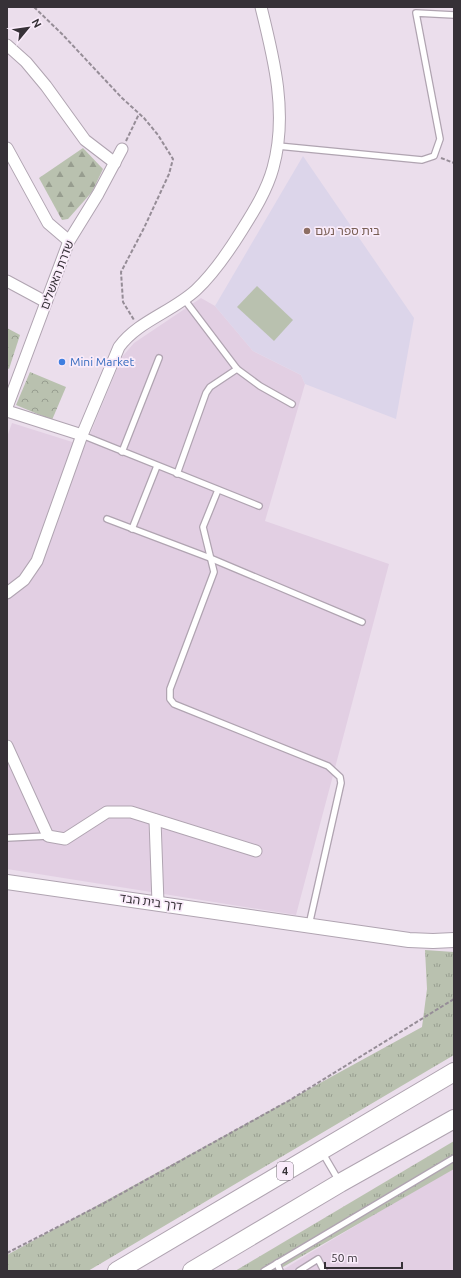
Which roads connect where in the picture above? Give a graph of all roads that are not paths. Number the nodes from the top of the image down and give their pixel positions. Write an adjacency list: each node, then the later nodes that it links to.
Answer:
1 (261, 7): 4 (street)
2 (454, 15): 4 (lane)
3 (7, 45): 7 (street)
4 (278, 146): 10 (street)
5 (7, 148): 8 (street)
6 (122, 149): 7 (street, שדרת האשלים)
7 (115, 164): 8 (street, שדרת האשלים)
8 (69, 241): 11 (street, שדרת האשלים)
9 (7, 281): 11 (street)
10 (184, 299): 13 (lane); 17 (street)
11 (46, 302): 15 (street, שדרת האשלים)
12 (159, 358): 18 (lane)
13 (237, 368): 14 (lane); 20 (lane)
14 (292, 404)
15 (7, 408)
16 (7, 411): 17 (street)
17 (82, 435): 18 (lane); 26 (street)
18 (122, 452): 19 (lane)
19 (157, 466): 20 (lane); 24 (lane)
20 (177, 474): 21 (lane)
21 (218, 490): 22 (lane); 25 (lane)
22 (259, 506)
23 (107, 519): 24 (lane)
24 (132, 529): 25 (lane)
25 (210, 558): 27 (lane); 35 (lane)
26 (7, 594)
27 (362, 622)
28 (7, 746): 30 (street)
29 (155, 820): 30 (street); 32 (street); 34 (street)
30 (48, 836): 31 (lane)
31 (7, 838)
32 (256, 851)
33 (7, 882): 34 (street, דרך בית הבד)
34 (158, 903): 35 (street, דרך בית הבד)
35 (309, 925): 36 (street, דרך בית הבד)
36 (454, 940)
37 (454, 1072): 39 (highway, 4)
38 (454, 1118): 41 (highway)
39 (321, 1150): 41 (lane); 43 (highway, 4)
40 (454, 1158): 42 (lane)
41 (340, 1183): 44 (highway)
42 (276, 1263): 45 (lane); 46 (lane)
43 (117, 1271)
44 (192, 1271)
45 (264, 1271)
46 (280, 1271)
47 (299, 1271): 48 (lane)
48 (324, 1271)

